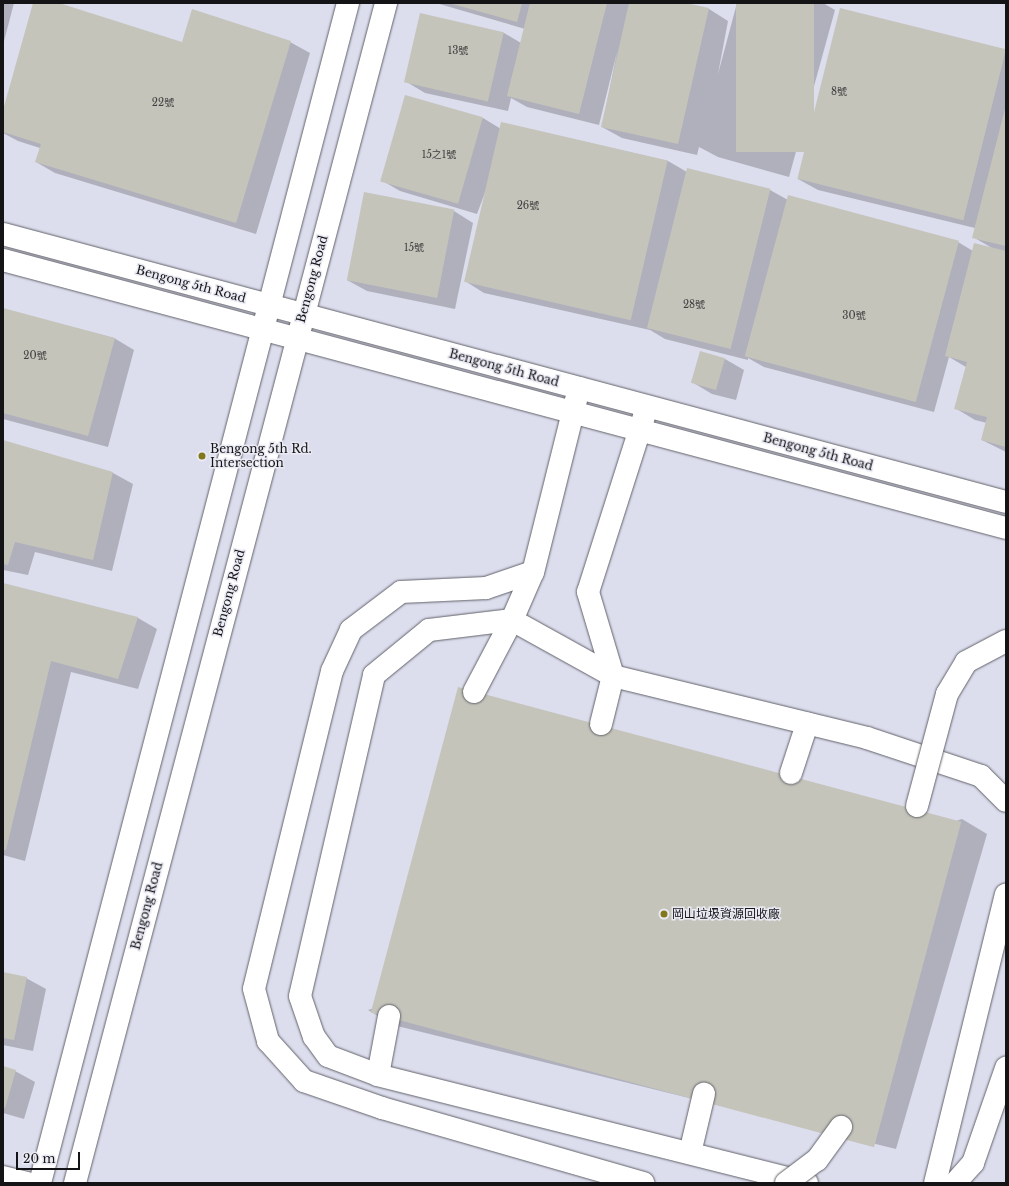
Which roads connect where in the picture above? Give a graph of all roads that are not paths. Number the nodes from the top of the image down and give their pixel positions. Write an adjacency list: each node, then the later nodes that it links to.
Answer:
1 (348, 3): 5 (street)
2 (386, 3): 6 (street, Bengong Road)
3 (3, 234): 5 (street, Bengong 5th Road)
4 (3, 260): 7 (street, Bengong 5th Road)
5 (270, 305): 6 (street, Bengong 5th Road); 7 (street)
6 (302, 314): 8 (street, Bengong Road); 9 (street, Bengong 5th Road)
7 (263, 330): 8 (street, Bengong 5th Road); 34 (street)
8 (296, 339): 11 (street, Bengong 5th Road); 35 (street, Bengong Road)
9 (579, 388): 10 (street, Bengong 5th Road); 11 (street)
10 (647, 406): 12 (street); 13 (street, Bengong 5th Road)
11 (572, 412): 12 (street, Bengong 5th Road); 15 (street)
12 (639, 430): 14 (street, Bengong 5th Road); 18 (street)
13 (1006, 502)
14 (1006, 528)
15 (533, 572): 16 (street); 36 (street)
16 (512, 620): 18 (street); 19 (street); 28 (street)
17 (1006, 641): 24 (street, bridge)
18 (613, 676): 20 (street); 21 (street)
19 (474, 692)
20 (601, 724)
21 (806, 724): 22 (street); 23 (street)
22 (791, 774)
23 (1006, 801)
24 (917, 806)
25 (1006, 895): 39 (street)
26 (389, 1016): 28 (street)
27 (1006, 1068): 40 (street)
28 (378, 1075): 31 (street)
29 (704, 1094): 31 (street)
30 (841, 1127): 37 (street, bridge)
31 (690, 1153): 38 (street)
32 (3, 1177): 33 (street)
33 (27, 1183)
34 (40, 1183)
35 (75, 1183)
36 (643, 1183)
37 (786, 1183)
38 (807, 1183)
39 (935, 1183)
40 (955, 1183)

